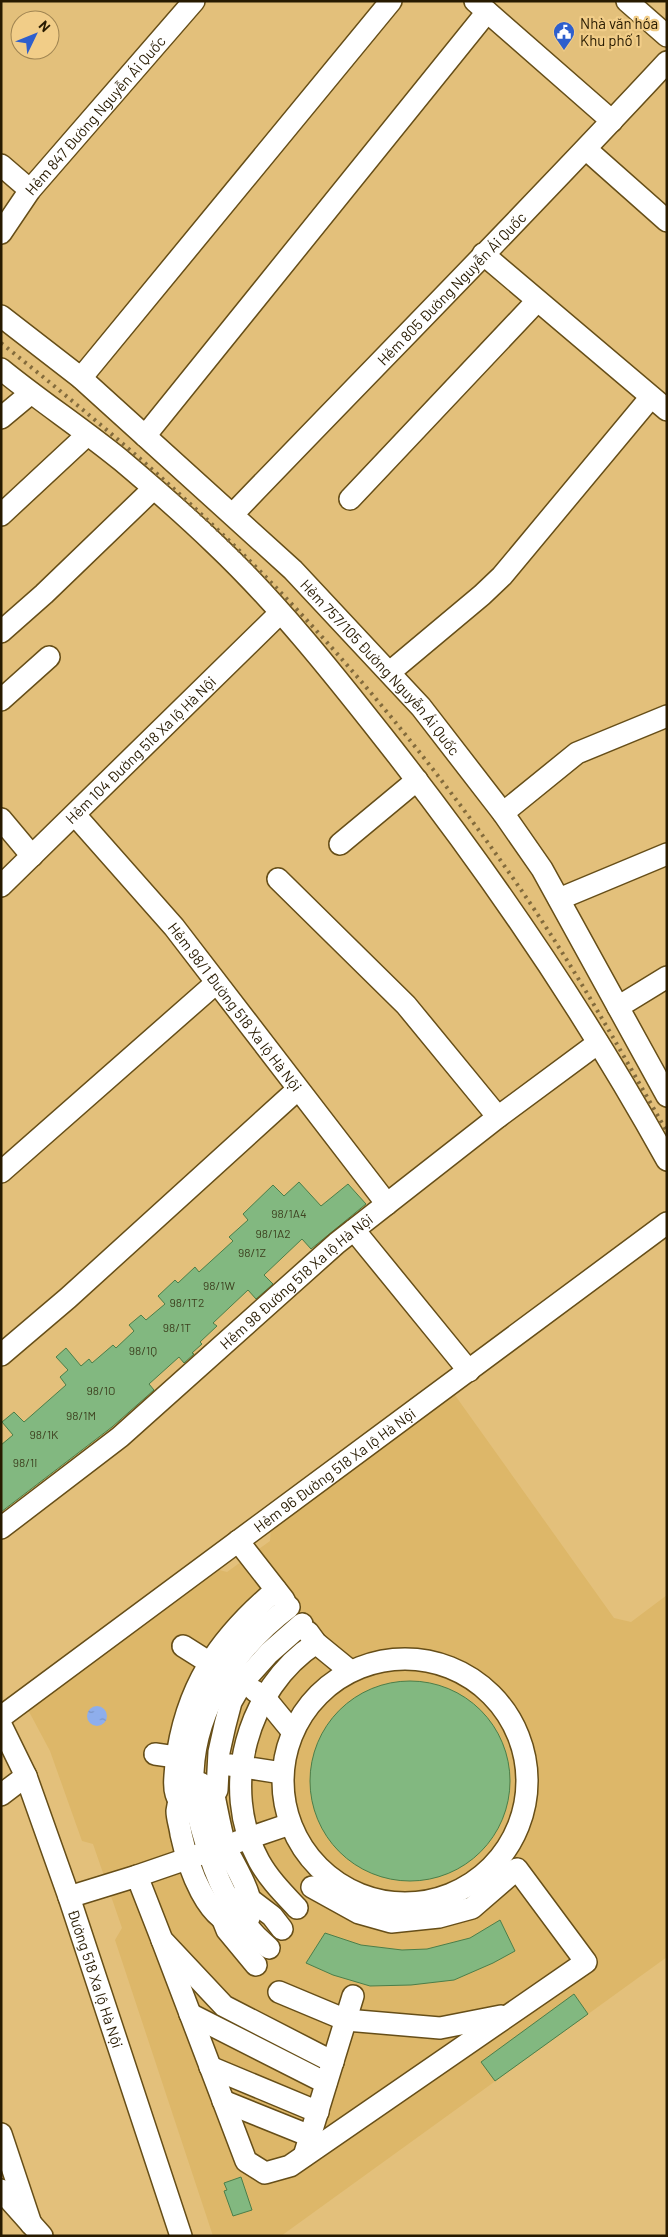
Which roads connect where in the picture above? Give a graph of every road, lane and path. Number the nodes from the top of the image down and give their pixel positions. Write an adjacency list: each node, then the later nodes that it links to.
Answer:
1 (194, 1): 10 (street, Hẻm 847 Đường Nguyễn Ái Quốc)
2 (391, 1): 17 (street)
3 (627, 1): 5 (street)
4 (481, 7): 7 (street); 22 (street)
5 (667, 36)
6 (667, 62): 7 (street, Hẻm 805 Đường Nguyễn Ái Quốc)
7 (612, 121): 8 (street, Hẻm 805 Đường Nguyễn Ái Quốc)
8 (587, 150): 11 (street); 13 (street, Hẻm 805 Đường Nguyễn Ái Quốc)
9 (1, 165): 10 (street)
10 (30, 190): 12 (street, Hẻm 847 Đường Nguyễn Ái Quốc)
11 (667, 221)
12 (1, 233)
13 (483, 254): 14 (street); 25 (street, Hẻm 805 Đường Nguyễn Ái Quốc)
14 (537, 301): 19 (street); 24 (street)
15 (1, 316): 17 (street, Hẻm 757/105 Đường Nguyễn Ái Quốc)
16 (1, 369): 18 (street)
17 (81, 378): 22 (street, Hẻm 757/105 Đường Nguyễn Ái Quốc)
18 (31, 393): 20 (street); 21 (street)
19 (659, 403): 30 (street)
20 (1, 418)
21 (87, 435): 23 (street); 26 (street)
22 (145, 436): 25 (street, Hẻm 757/105 Đường Nguyễn Ái Quốc)
23 (152, 489): 27 (street); 28 (street)
24 (350, 499)
25 (233, 514): 30 (street, Hẻm 757/105 Đường Nguyễn Ái Quốc)
26 (1, 515)
27 (280, 613): 33 (street); 35 (street, Hẻm 104 Đường 518 Xa lộ Hà Nội)
28 (1, 632)
29 (49, 657): 31 (street)
30 (390, 672): 34 (street, Hẻm 757/105 Đường Nguyễn Ái Quốc)
31 (1, 700)
32 (667, 716): 34 (street)
33 (417, 780): 37 (street); 46 (street)
34 (503, 813): 42 (street, Hẻm 757/105 Đường Nguyễn Ái Quốc)
35 (75, 815): 39 (street, Hẻm 104 Đường 518 Xa lộ Hà Nội); 44 (street, Hẻm 98/1 Đường 518 Xa lộ Hà Nội)
36 (1, 819): 39 (street)
37 (340, 844)
38 (667, 854): 42 (street)
39 (32, 856): 41 (street, Hẻm 104 Đường 518 Xa lộ Hà Nội)
40 (278, 879): 49 (street)
41 (1, 886)
42 (559, 899): 45 (street, Hẻm 757/105 Đường Nguyễn Ái Quốc)
43 (667, 977): 45 (street)
44 (216, 983): 47 (street, Hẻm 98/1 Đường 518 Xa lộ Hà Nội); 51 (street)
45 (618, 1007): 48 (street, Hẻm 757/105 Đường Nguyễn Ái Quốc)
46 (598, 1043): 49 (street, Hẻm 98 Đường 518 Xa lộ Hà Nội); 50 (street)
47 (297, 1090): 52 (street, Hẻm 98/1 Đường 518 Xa lộ Hà Nội); 55 (street)
48 (667, 1096)
49 (498, 1116): 52 (street, Hẻm 98 Đường 518 Xa lộ Hà Nội)
50 (667, 1160)
51 (1, 1172)
52 (387, 1204): 54 (street, Hẻm 98 Đường 518 Xa lộ Hà Nội)
53 (667, 1224): 56 (street, Hẻm 96 Đường 518 Xa lộ Hà Nội)
54 (354, 1230): 56 (street); 57 (street, Hẻm 98 Đường 518 Xa lộ Hà Nội)
55 (1, 1355)
56 (469, 1370): 58 (street, Hẻm 96 Đường 518 Xa lộ Hà Nội)
57 (1, 1528)
58 (238, 1541): 59 (street); 66 (street, Hẻm 96 Đường 518 Xa lộ Hà Nội)
59 (282, 1599): 60 (street); 64 (street)
60 (302, 1624): 61 (street); 64 (street)
61 (316, 1643): 63 (street); 65 (street)
62 (183, 1646): 64 (street)
63 (349, 1670): 68 (street); 84 (street)
64 (226, 1673): 65 (street); 70 (street); 71 (street)
65 (265, 1698): 68 (street); 72 (street)
66 (1, 1717)
67 (1, 1725): 74 (street, Đường 518 Xa lộ Hà Nội)
68 (292, 1731): 73 (street)
69 (155, 1754): 70 (street)
70 (186, 1758): 71 (street); 75 (street); 78 (street)
71 (218, 1763): 72 (street); 77 (street)
72 (242, 1767): 73 (street); 80 (street)
73 (282, 1773): 79 (street)
74 (26, 1776): 76 (street); 86 (street, Đường 518 Xa lộ Hà Nội)
75 (194, 1783): 77 (street); 78 (street)
76 (1, 1795)
77 (214, 1796): 78 (street); 81 (street)
78 (188, 1806): 81 (street); 82 (street)
79 (290, 1824): 80 (street); 84 (street)
80 (250, 1837): 81 (street); 88 (street)
81 (217, 1849): 82 (street); 85 (street); 87 (street)
82 (187, 1859): 83 (street); 89 (street)
83 (137, 1876): 86 (street); 92 (street)
84 (318, 1879): 88 (street); 97 (street)
85 (222, 1890): 87 (street); 89 (street); 90 (street)
86 (69, 1897): 109 (street, Đường 518 Xa lộ Hà Nội)
87 (248, 1898): 90 (street); 91 (street)
88 (297, 1908): 91 (street)
89 (222, 1919): 90 (street); 93 (street)
90 (245, 1925): 93 (street)
91 (282, 1929): 93 (street)
92 (162, 1940): 96 (street); 99 (street)
93 (269, 1948)
94 (279, 1992): 98 (street)
95 (353, 1996): 98 (street)
96 (190, 2014): 100 (street); 101 (street)
97 (509, 2015): 98 (street); 106 (street)
98 (346, 2020): 99 (street)
99 (333, 2062): 101 (street)
100 (210, 2067): 102 (street); 103 (street)
101 (326, 2083): 103 (street)
102 (223, 2101): 105 (street); 106 (street)
103 (318, 2112): 105 (street)
104 (1, 2134): 108 (street)
105 (310, 2136): 106 (street)
106 (304, 2156)
107 (1, 2190): 108 (street)
108 (37, 2230)
109 (181, 2236)

